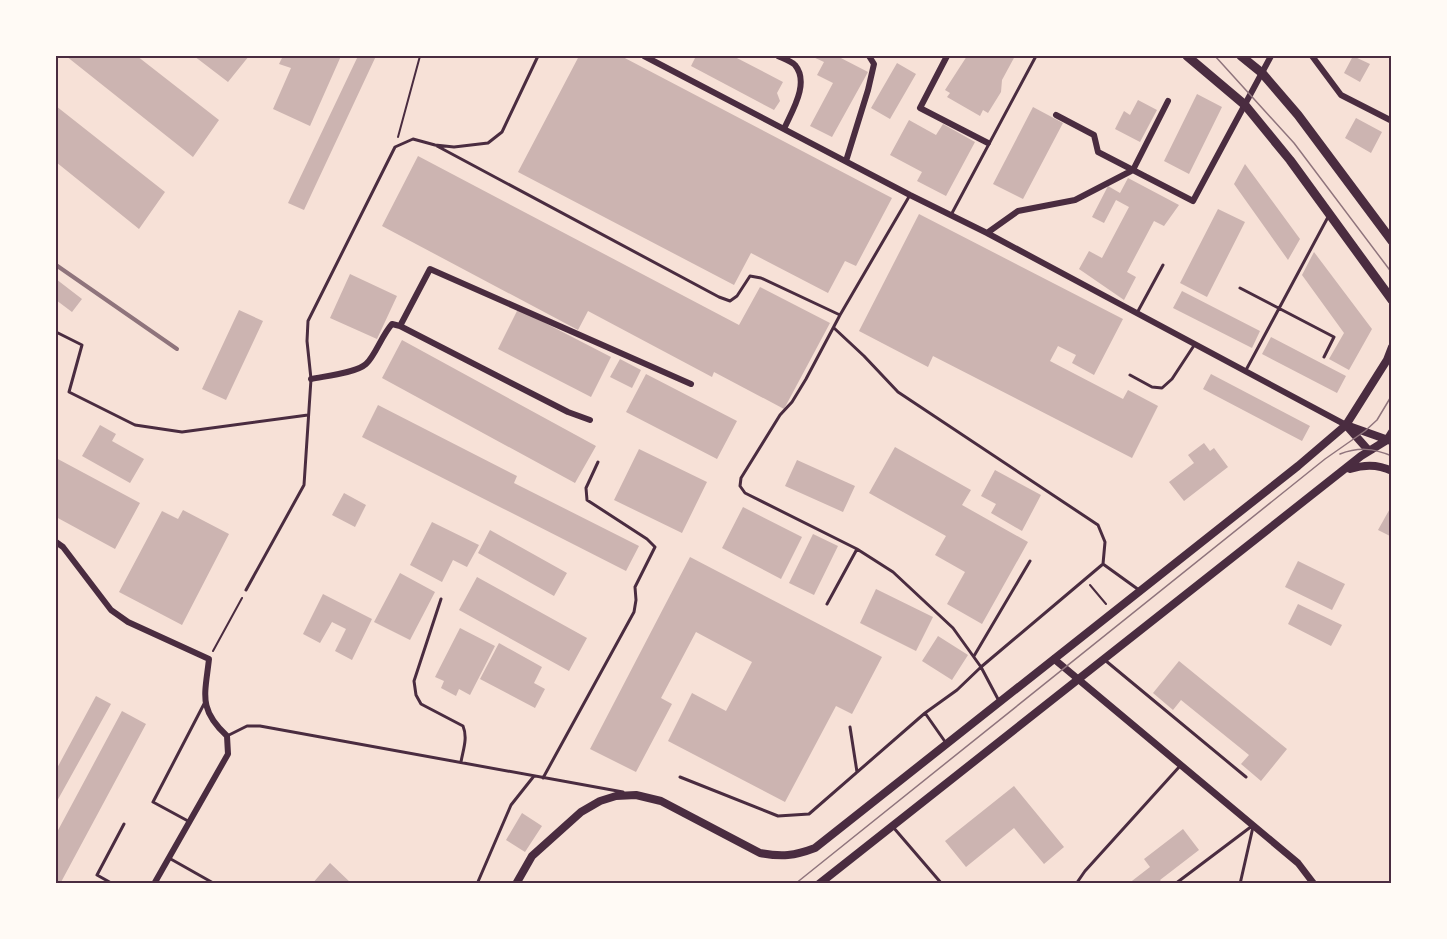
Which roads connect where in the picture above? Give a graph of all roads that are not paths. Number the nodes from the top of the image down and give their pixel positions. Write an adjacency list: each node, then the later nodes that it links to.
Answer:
1 (538, 56): 20 (lane)
2 (644, 56): 12 (street)
3 (664, 56): 12 (street)
4 (777, 56): 18 (street)
5 (869, 56): 21 (street)
6 (947, 56): 19 (street)
7 (1036, 56): 19 (lane)
8 (1187, 56): 15 (main road)
9 (1241, 56): 13 (main road)
10 (1271, 56): 13 (street)
11 (1312, 56): 17 (street)
12 (658, 63): 18 (street)
13 (1262, 73): 15 (street); 27 (main road)
14 (1168, 101): 22 (street)
15 (1245, 105): 22 (street); 25 (main road)
16 (1056, 115): 22 (street)
17 (1392, 121)
18 (784, 129): 21 (street)
19 (988, 143): 24 (lane)
20 (435, 145): 33 (lane); 42 (lane)
21 (846, 161): 23 (street)
22 (1133, 170): 26 (street)
23 (910, 195): 24 (street); 33 (lane)
24 (951, 215): 26 (street)
25 (1328, 215): 30 (main road); 31 (lane)
26 (987, 233): 32 (street)
27 (1392, 241)
28 (1163, 265): 32 (lane)
29 (1240, 288): 31 (lane)
30 (1391, 299)
31 (1279, 308): 39 (lane); 40 (lane)
32 (1137, 313): 37 (street)
33 (840, 315): 35 (lane)
34 (400, 326): 42 (street); 43 (street); 45 (street)
35 (834, 328): 53 (lane); 55 (lane)
36 (56, 332): 44 (lane)
37 (1195, 344): 40 (street); 41 (lane)
38 (1392, 347): 46 (main road)
39 (1324, 357)
40 (1245, 372): 46 (street)
41 (1130, 375)
42 (311, 379): 44 (lane)
43 (691, 384)
44 (308, 415): 56 (lane)
45 (590, 420)
46 (1346, 425): 47 (main road); 48 (main road); 57 (main road)
47 (1390, 438): 48 (main road)
48 (1369, 451): 50 (main road)
49 (598, 462): 77 (lane)
50 (1344, 471): 51 (main road); 62 (main road)
51 (1392, 471)
52 (56, 542): 65 (street)
53 (857, 549): 59 (lane); 60 (lane)
54 (1030, 561): 60 (lane)
55 (1103, 564): 57 (lane); 63 (lane)
56 (246, 590)
57 (1140, 591): 61 (main road)
58 (441, 599): 71 (lane)
59 (827, 604)
60 (974, 656): 63 (lane)
61 (1054, 659): 64 (street); 66 (main road)
62 (1105, 660): 64 (main road); 76 (lane)
63 (981, 668): 66 (lane); 67 (lane)
64 (1079, 680): 72 (street); 82 (main road)
65 (206, 700): 69 (street); 79 (lane)
66 (1000, 702): 70 (main road)
67 (925, 713): 70 (lane); 73 (lane)
68 (850, 727): 73 (lane)
69 (227, 736): 71 (lane); 79 (street)
70 (946, 744): 78 (main road)
71 (460, 762): 74 (lane)
72 (1181, 765): 81 (street); 91 (lane)
73 (857, 772): 75 (lane)
74 (534, 776): 77 (lane); 87 (lane)
75 (680, 777)
76 (1246, 777)
77 (543, 778): 78 (lane)
78 (636, 795): 88 (main road)
79 (190, 822): 83 (street)
80 (124, 824): 84 (lane)
81 (1253, 825): 92 (lane); 93 (lane); 94 (street)
82 (892, 826): 89 (main road); 90 (lane)
83 (169, 858): 85 (street); 86 (lane)
84 (113, 884)
85 (154, 884)
86 (215, 884)
87 (477, 884)
88 (516, 884)
89 (819, 884)
90 (942, 884)
91 (1076, 884)
92 (1175, 884)
93 (1240, 884)
94 (1314, 884)

